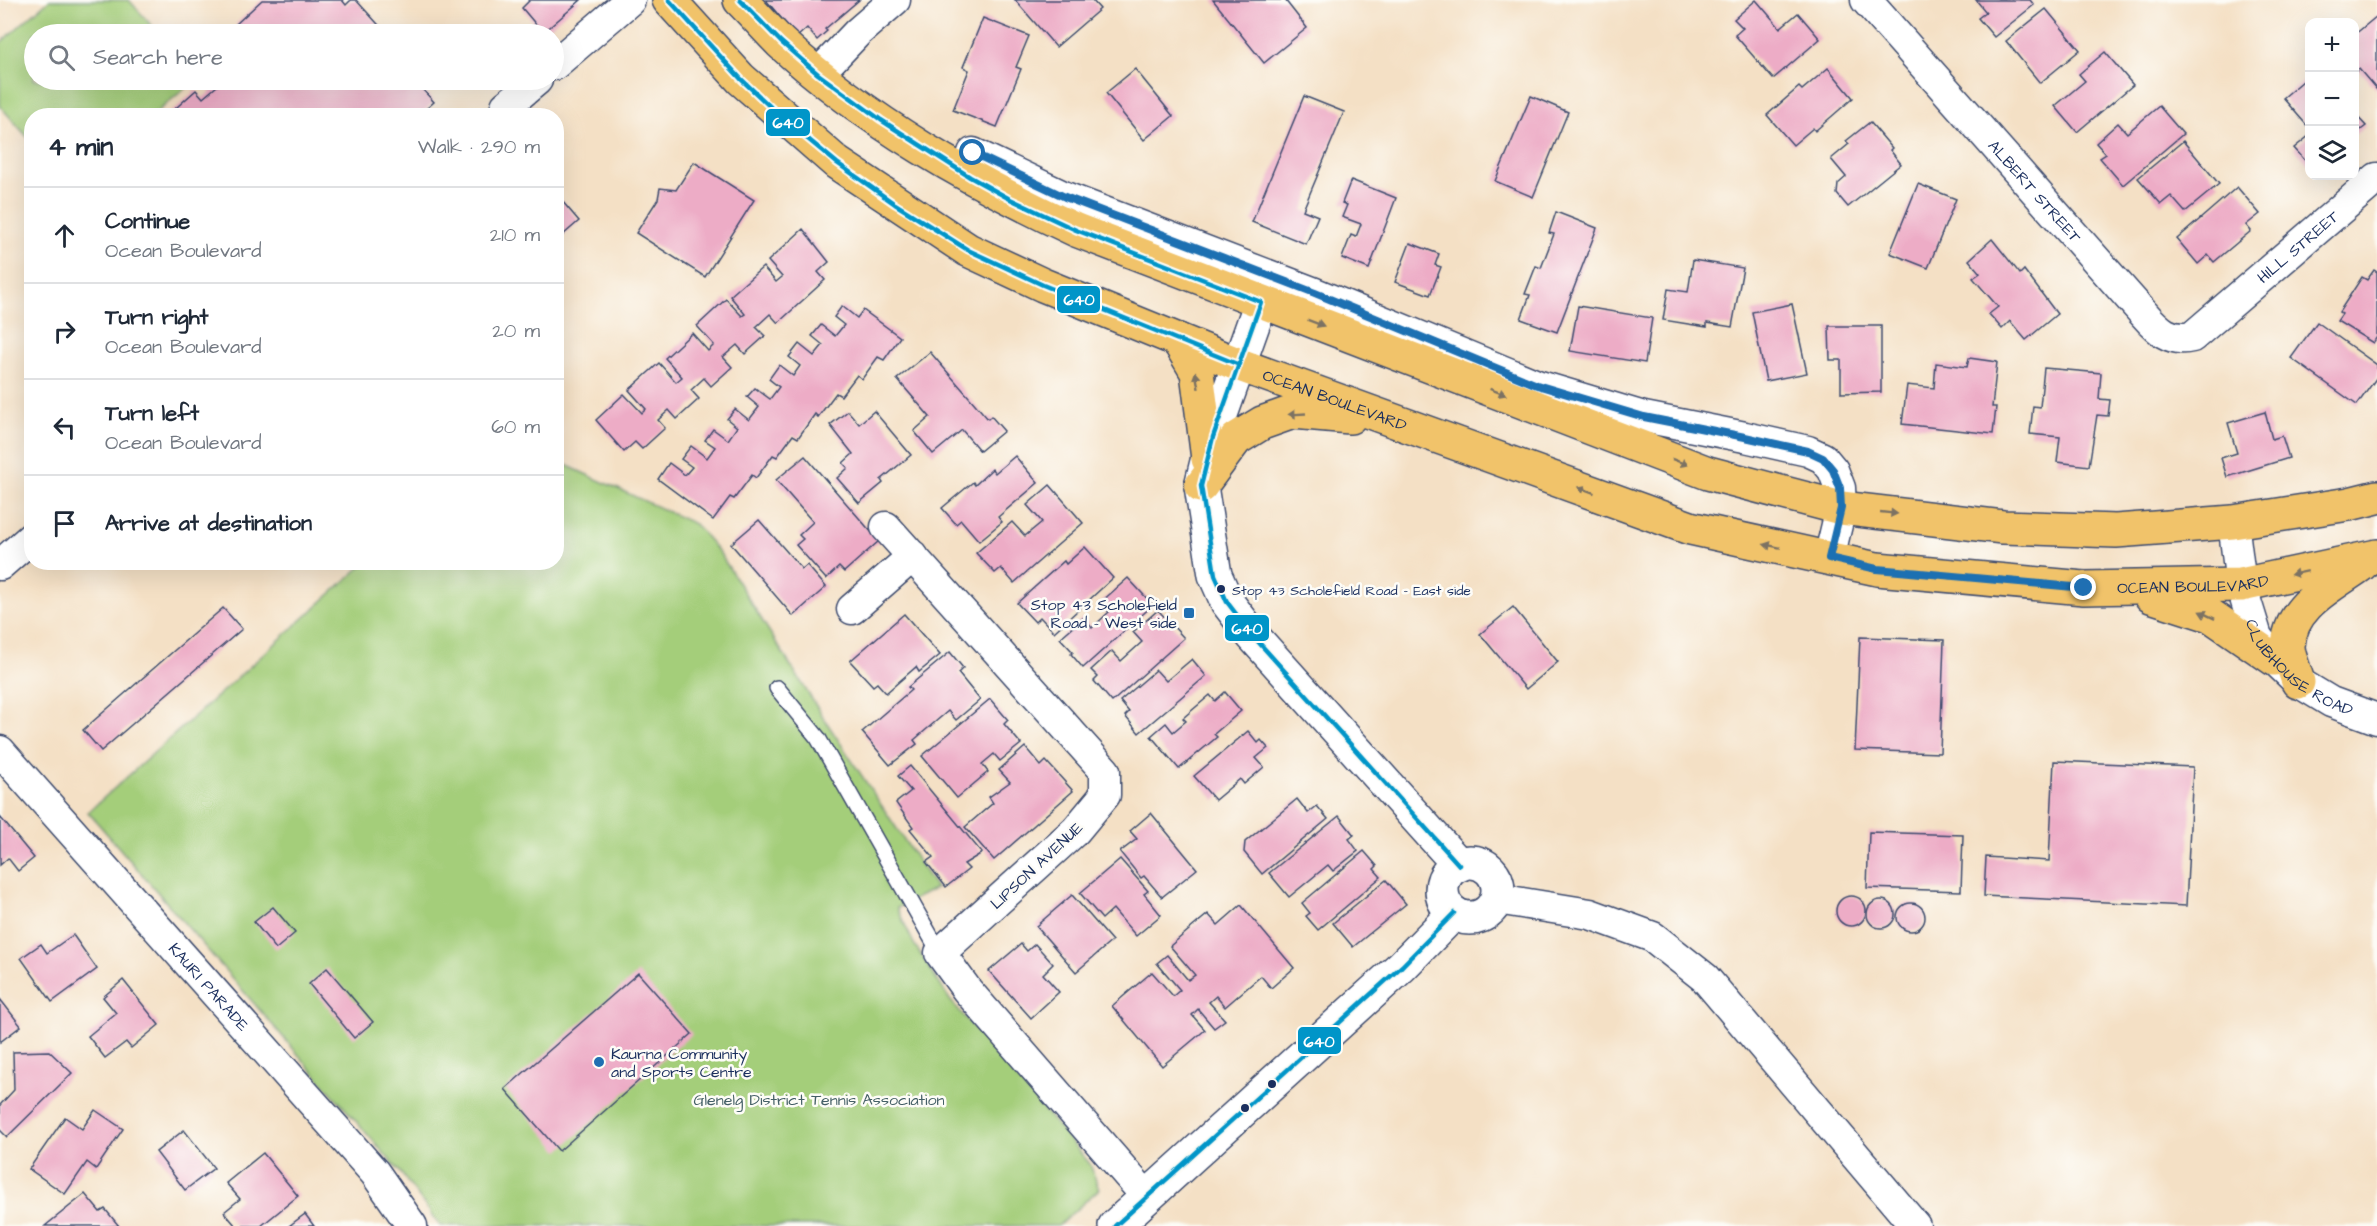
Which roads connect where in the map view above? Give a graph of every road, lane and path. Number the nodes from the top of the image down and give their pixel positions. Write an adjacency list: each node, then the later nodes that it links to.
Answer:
1 (630, 0): 6 (street)
2 (669, 0): 14 (main road, OCEAN BOULEVARD)
3 (740, 0): 7 (main road)
4 (895, 0): 7 (street)
5 (1866, 0): 13 (street, ALBERT STREET)
6 (564, 56)
7 (818, 74): 12 (main road)
8 (525, 90): 9 (street)
9 (506, 106)
10 (973, 153): 19 (street)
11 (2377, 178): 13 (street, HILL STREET)
12 (1261, 302): 15 (street); 19 (main road, one-way to 19)
13 (2219, 317)
14 (1178, 340): 15 (main road, OCEAN BOULEVARD); 17 (main road, one-way to 14)
15 (1237, 364): 16 (main road, OCEAN BOULEVARD); 17 (street)
16 (1396, 421): 17 (main road, one-way to 17); 25 (main road, OCEAN BOULEVARD, one-way to 16)
17 (1204, 472): 35 (street)
18 (2377, 497): 20 (main road)
19 (1841, 508): 20 (main road, one-way to 20); 25 (street)
20 (2233, 522): 27 (street, CLUBHOUSE ROAD)
21 (886, 527): 23 (street, LIPSON AVENUE)
22 (24, 544): 26 (street)
23 (913, 556): 29 (street); 38 (street, LIPSON AVENUE)
24 (2374, 557): 27 (main road, OCEAN BOULEVARD, one-way to 27); 31 (main road)
25 (1829, 558): 28 (main road, OCEAN BOULEVARD)
26 (0, 565)
27 (2241, 585): 28 (main road, OCEAN BOULEVARD); 30 (street, CLUBHOUSE ROAD)
28 (2116, 587): 30 (main road, one-way to 28)
29 (852, 609)
30 (2274, 659): 31 (street, CLUBHOUSE ROAD)
31 (2298, 682): 33 (street, CLUBHOUSE ROAD)
32 (777, 688): 38 (lane)
33 (2377, 719)
34 (0, 751): 40 (street, KAURI PARADE)
35 (1459, 865): 36 (street); 37 (street)
36 (1497, 899): 37 (street); 42 (street)
37 (1454, 913): 39 (street)
38 (940, 953): 39 (street)
39 (1146, 1197): 41 (street)
40 (412, 1226)
41 (1115, 1226)
42 (1915, 1226)

